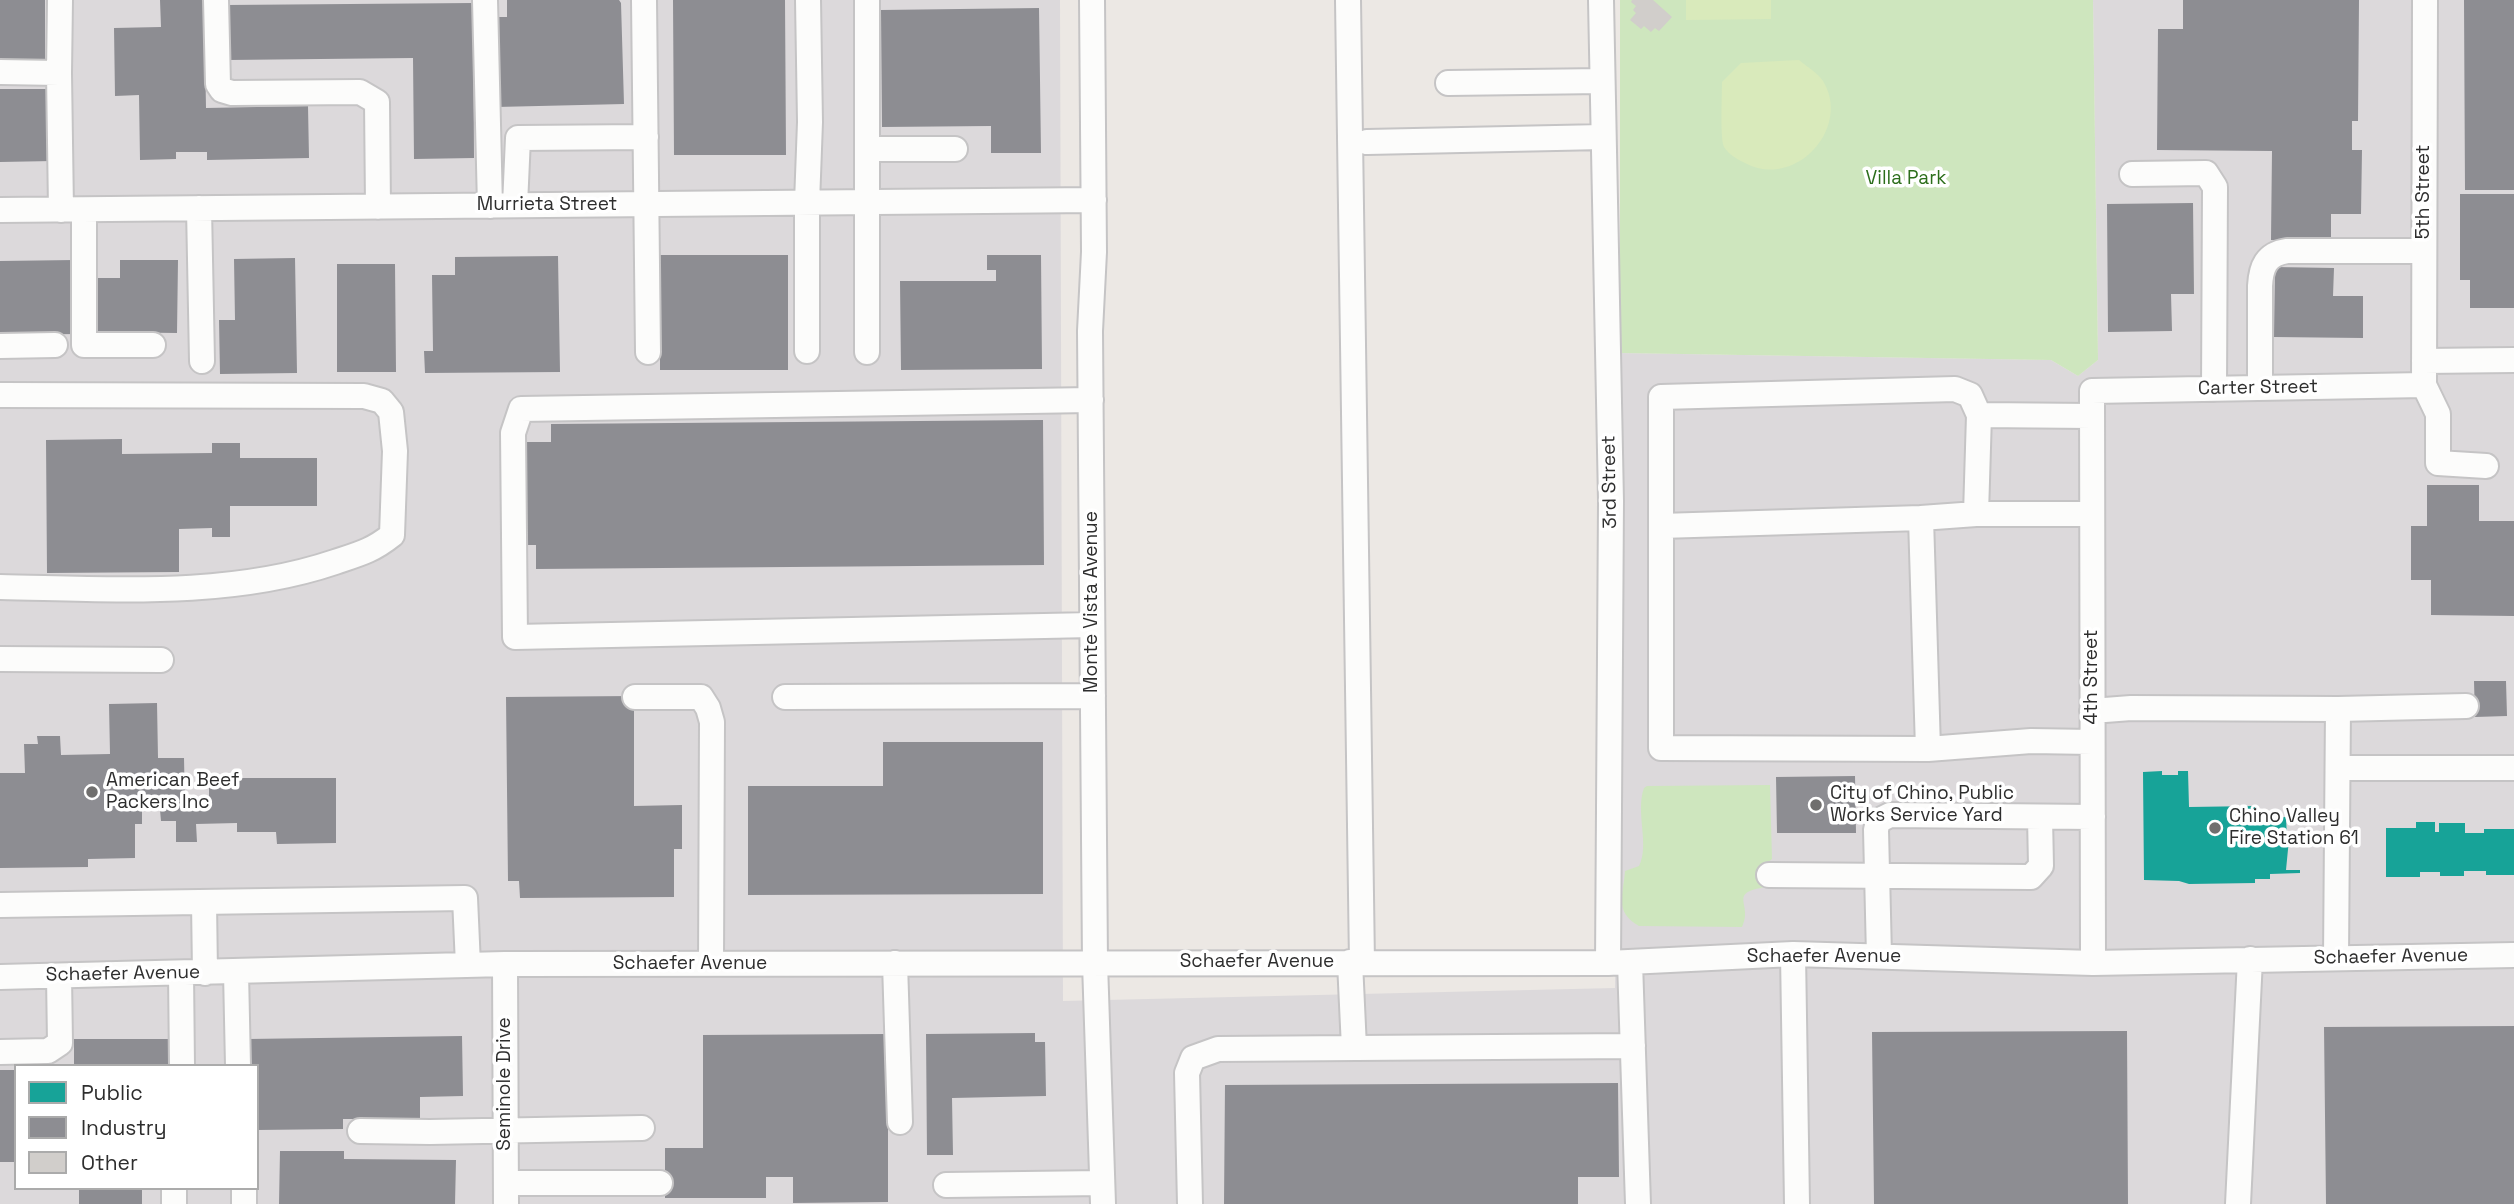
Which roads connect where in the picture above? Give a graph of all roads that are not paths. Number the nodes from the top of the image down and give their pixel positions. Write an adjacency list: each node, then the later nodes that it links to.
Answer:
1 (60, 0): 12 (street)
2 (216, 0): 27 (street)
3 (485, 0): 26 (street)
4 (644, 0): 15 (street)
5 (808, 0): 23 (street)
6 (867, 0): 18 (street)
7 (1093, 0): 21 (street, Monte Vista Avenue)
8 (1348, 0): 78 (street)
9 (1601, 0): 13 (street, 3rd Street)
10 (2424, 0): 31 (street, 5th Street)
11 (0, 72): 12 (street)
12 (59, 73): 29 (street)
13 (1602, 81): 14 (street); 16 (street, 3rd Street)
14 (1448, 83)
15 (646, 137): 24 (street); 25 (street)
16 (1604, 137): 17 (street); 81 (street, 3rd Street)
17 (1367, 142)
18 (867, 149): 19 (street); 22 (street)
19 (955, 149)
20 (2132, 174): 42 (street)
21 (1094, 200): 22 (street, Murrieta Street); 45 (street, Monte Vista Avenue)
22 (868, 202): 23 (street, Murrieta Street); 37 (street)
23 (807, 203): 24 (street, Murrieta Street); 35 (street)
24 (647, 204): 25 (street, Murrieta Street); 36 (street)
25 (515, 205): 26 (street, Murrieta Street)
26 (490, 206): 27 (street, Murrieta Street)
27 (378, 207): 28 (street, Murrieta Street)
28 (199, 208): 29 (street, Murrieta Street); 39 (street)
29 (72, 209): 30 (street, Murrieta Street); 33 (street)
30 (0, 210)
31 (2424, 251): 40 (street, 5th Street); 41 (street)
32 (55, 345): 34 (street)
33 (153, 345)
34 (0, 346)
35 (807, 351)
36 (648, 352)
37 (867, 352)
38 (2514, 360): 40 (street, Carter Street)
39 (202, 361)
40 (2424, 373): 41 (street, Carter Street); 48 (street)
41 (2260, 388): 42 (street, Carter Street)
42 (2214, 389): 43 (street, Carter Street)
43 (2092, 391): 47 (street, 4th Street)
44 (0, 396): 53 (street)
45 (1091, 401): 54 (street, Monte Vista Avenue); 54 (street)
46 (1979, 415): 47 (street); 49 (street); 52 (street)
47 (2092, 416): 50 (street, 4th Street)
48 (2486, 466)
49 (1976, 514): 50 (street); 51 (street)
50 (2092, 514): 62 (street, 4th Street)
51 (1921, 518): 52 (street); 64 (street)
52 (1661, 526): 64 (street)
53 (0, 587)
54 (1093, 625): 57 (street, Monte Vista Avenue)
55 (0, 659): 56 (street)
56 (161, 660)
57 (1093, 696): 59 (street); 80 (street, Monte Vista Avenue)
58 (635, 697): 84 (street)
59 (785, 697)
60 (2466, 706): 61 (street)
61 (2338, 709): 62 (street); 65 (street)
62 (2092, 711): 63 (street, 4th Street)
63 (2092, 742): 64 (street); 68 (street, 4th Street)
64 (1928, 750)
65 (2338, 768): 66 (street); 76 (street)
66 (2514, 768)
67 (2040, 817): 68 (street); 70 (street); 70 (street)
68 (2093, 817): 82 (street, 4th Street)
69 (1769, 875): 70 (street)
70 (1877, 875): 75 (street)
71 (204, 902): 72 (street); 85 (street); 87 (street)
72 (0, 905)
73 (1793, 954): 75 (street, Schaefer Avenue); 81 (street, Schaefer Avenue); 105 (street)
74 (2514, 955): 76 (street, Schaefer Avenue)
75 (1879, 956): 82 (street, Schaefer Avenue)
76 (2336, 957): 77 (street, Schaefer Avenue)
77 (2250, 959): 82 (street, Schaefer Avenue); 106 (street)
78 (1356, 962): 80 (street, Schaefer Avenue); 81 (street, Schaefer Avenue); 91 (street)
79 (895, 963): 80 (street, Schaefer Avenue); 84 (street, Schaefer Avenue); 95 (street)
80 (1095, 963): 101 (street, Monte Vista Avenue)
81 (1619, 963): 90 (street, 3rd Street)
82 (2093, 963)
83 (505, 964): 84 (street, Schaefer Avenue); 85 (street, Schaefer Avenue); 97 (street, Seminole Drive)
84 (710, 964)
85 (468, 965): 86 (street, Schaefer Avenue)
86 (236, 972): 87 (street, Schaefer Avenue); 94 (street)
87 (193, 973): 88 (street, Schaefer Avenue); 93 (street)
88 (59, 976): 89 (street, Schaefer Avenue); 92 (street)
89 (0, 977)
90 (1633, 1046): 91 (street); 104 (street, 3rd Street)
91 (1354, 1048): 103 (street)
92 (0, 1052)
93 (182, 1064)
94 (237, 1064)
95 (900, 1122)
96 (642, 1128): 97 (street)
97 (505, 1130): 98 (street); 102 (street, Seminole Drive)
98 (360, 1131)
99 (660, 1183): 102 (street)
100 (946, 1185): 101 (street)
101 (1103, 1193)
102 (506, 1194)
103 (1190, 1204)
104 (1637, 1204)
105 (1797, 1204)
106 (2238, 1204)

